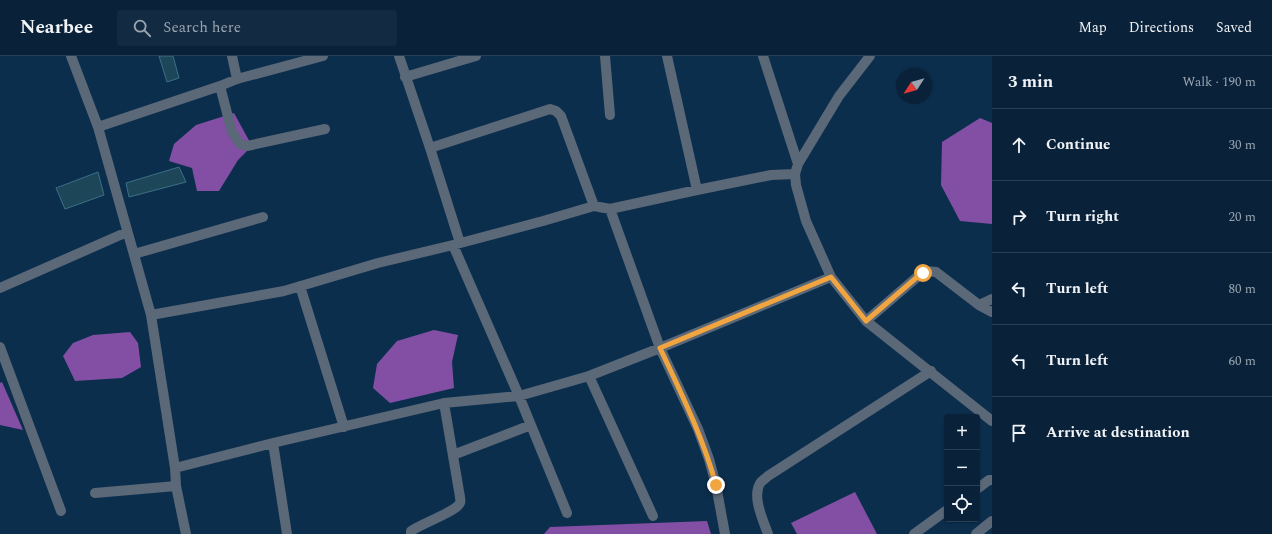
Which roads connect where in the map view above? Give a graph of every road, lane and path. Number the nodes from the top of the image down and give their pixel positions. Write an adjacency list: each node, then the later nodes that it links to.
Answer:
1 (70, 56): 15 (street)
2 (232, 56): 12 (street)
3 (323, 56): 10 (street)
4 (399, 56): 11 (street)
5 (476, 56): 11 (street)
6 (605, 56): 14 (street)
7 (667, 56): 19 (street)
8 (763, 56): 18 (street)
9 (870, 56): 18 (street)
10 (312, 57): 12 (street)
11 (405, 77): 17 (street)
12 (237, 79): 13 (street)
13 (220, 86): 15 (street); 16 (street)
14 (610, 115)
15 (98, 127): 23 (street)
16 (325, 129)
17 (430, 148): 20 (street); 24 (street)
18 (796, 169): 19 (street); 26 (street)
19 (697, 190): 21 (street)
20 (594, 206): 21 (street); 24 (street)
21 (610, 209): 35 (street)
22 (263, 217): 25 (street)
23 (128, 232): 25 (street); 28 (street)
24 (456, 244): 27 (street); 38 (street)
25 (134, 254): 32 (street)
26 (831, 277): 33 (street); 35 (street)
27 (300, 286): 32 (street); 42 (street)
28 (0, 288)
29 (992, 299): 30 (street)
30 (979, 305): 31 (street); 33 (street)
31 (992, 312)
32 (151, 315): 45 (street)
33 (866, 321): 36 (street)
34 (0, 346): 50 (street)
35 (660, 348): 37 (street); 58 (street)
36 (931, 371): 40 (street); 59 (street)
37 (589, 376): 38 (street); 53 (street)
38 (519, 396): 39 (street); 41 (street)
39 (444, 403): 42 (street); 44 (street)
40 (992, 421)
41 (531, 424): 44 (street); 52 (street)
42 (344, 427): 43 (street)
43 (273, 443): 45 (street); 56 (street)
44 (453, 455): 57 (street)
45 (174, 468): 47 (street)
46 (992, 480): 48 (street)
47 (176, 486): 49 (street); 55 (street)
48 (980, 487)
49 (95, 493)
50 (61, 511)
51 (944, 512): 60 (street)
52 (567, 513)
53 (653, 516)
54 (992, 521): 61 (street)
55 (186, 534)
56 (287, 534)
57 (411, 534)
58 (725, 534)
59 (768, 534)
60 (914, 534)
61 (976, 534)

